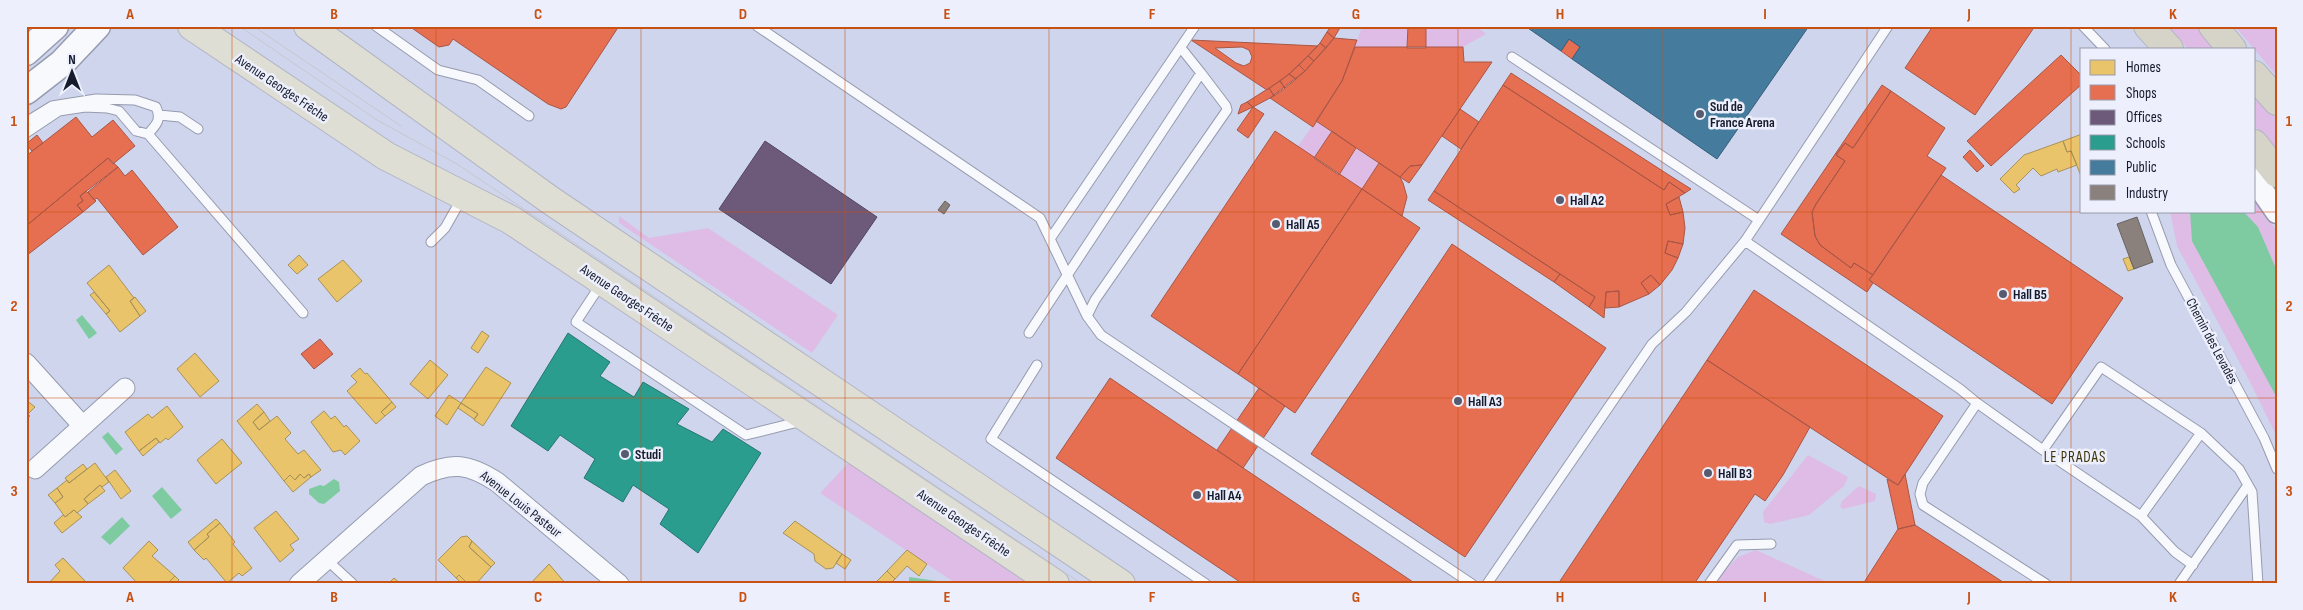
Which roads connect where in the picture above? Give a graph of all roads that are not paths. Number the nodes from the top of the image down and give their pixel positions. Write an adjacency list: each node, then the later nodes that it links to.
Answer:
1 (55, 26): 17 (main road)
2 (97, 26): 21 (main road)
3 (192, 26): 32 (main road, Avenue Georges Frêche)
4 (308, 26): 63 (main road)
5 (376, 26): 24 (lane)
6 (757, 26): 36 (lane)
7 (1195, 26): 12 (lane)
8 (1888, 26): 35 (lane)
9 (2083, 26): 13 (lane)
10 (2147, 26): 14 (street); 15 (highway)
11 (2213, 26): 16 (highway)
12 (1181, 48): 19 (lane); 36 (lane)
13 (2104, 48)
14 (2155, 48)
15 (2168, 48)
16 (2231, 48)
17 (26, 52)
18 (1512, 57): 35 (lane)
19 (1201, 73): 39 (lane); 42 (lane)
20 (2256, 77): 22 (highway)
21 (26, 91)
22 (2277, 101)
23 (160, 115): 25 (lane); 26 (lane); 28 (lane)
24 (528, 116)
25 (26, 122)
26 (198, 129)
27 (26, 133): 28 (lane)
28 (148, 134): 41 (lane)
29 (2256, 147): 30 (highway)
30 (2277, 173)
31 (2256, 181): 34 (street)
32 (463, 197): 38 (lane); 40 (main road, Avenue Georges Frêche)
33 (2151, 212): 53 (lane, Chemin des Levades)
34 (2277, 212)
35 (1759, 220): 37 (lane)
36 (1050, 239): 39 (lane)
37 (1745, 241): 47 (lane); 66 (lane)
38 (431, 242)
39 (1068, 276): 42 (lane); 43 (lane)
40 (603, 282): 48 (main road, Avenue Georges Frêche); 48 (lane)
41 (303, 313)
42 (1087, 316): 65 (lane)
43 (1029, 333)
44 (26, 364): 49 (street)
45 (1037, 365): 64 (lane)
46 (125, 388): 49 (street)
47 (1977, 403): 51 (lane); 68 (lane)
48 (809, 419): 62 (main road, Avenue Georges Frêche)
49 (82, 425): 52 (street)
50 (2201, 433): 51 (lane); 54 (lane); 55 (lane)
51 (2042, 450): 55 (lane)
52 (35, 469)
53 (2277, 469)
54 (2248, 485): 58 (lane); 70 (lane)
55 (2141, 516): 58 (lane)
56 (1771, 544): 67 (lane)
57 (327, 560): 59 (street, Avenue Louis Pasteur); 60 (lane); 61 (street, Avenue Louis Pasteur)
58 (2192, 564): 69 (lane)
59 (299, 584)
60 (353, 584)
61 (619, 584)
62 (1055, 584)
63 (1121, 584)
64 (1206, 584)
65 (1472, 584)
66 (1488, 584)
67 (1709, 584)
68 (2046, 584)
69 (2179, 584)
70 (2258, 584)

